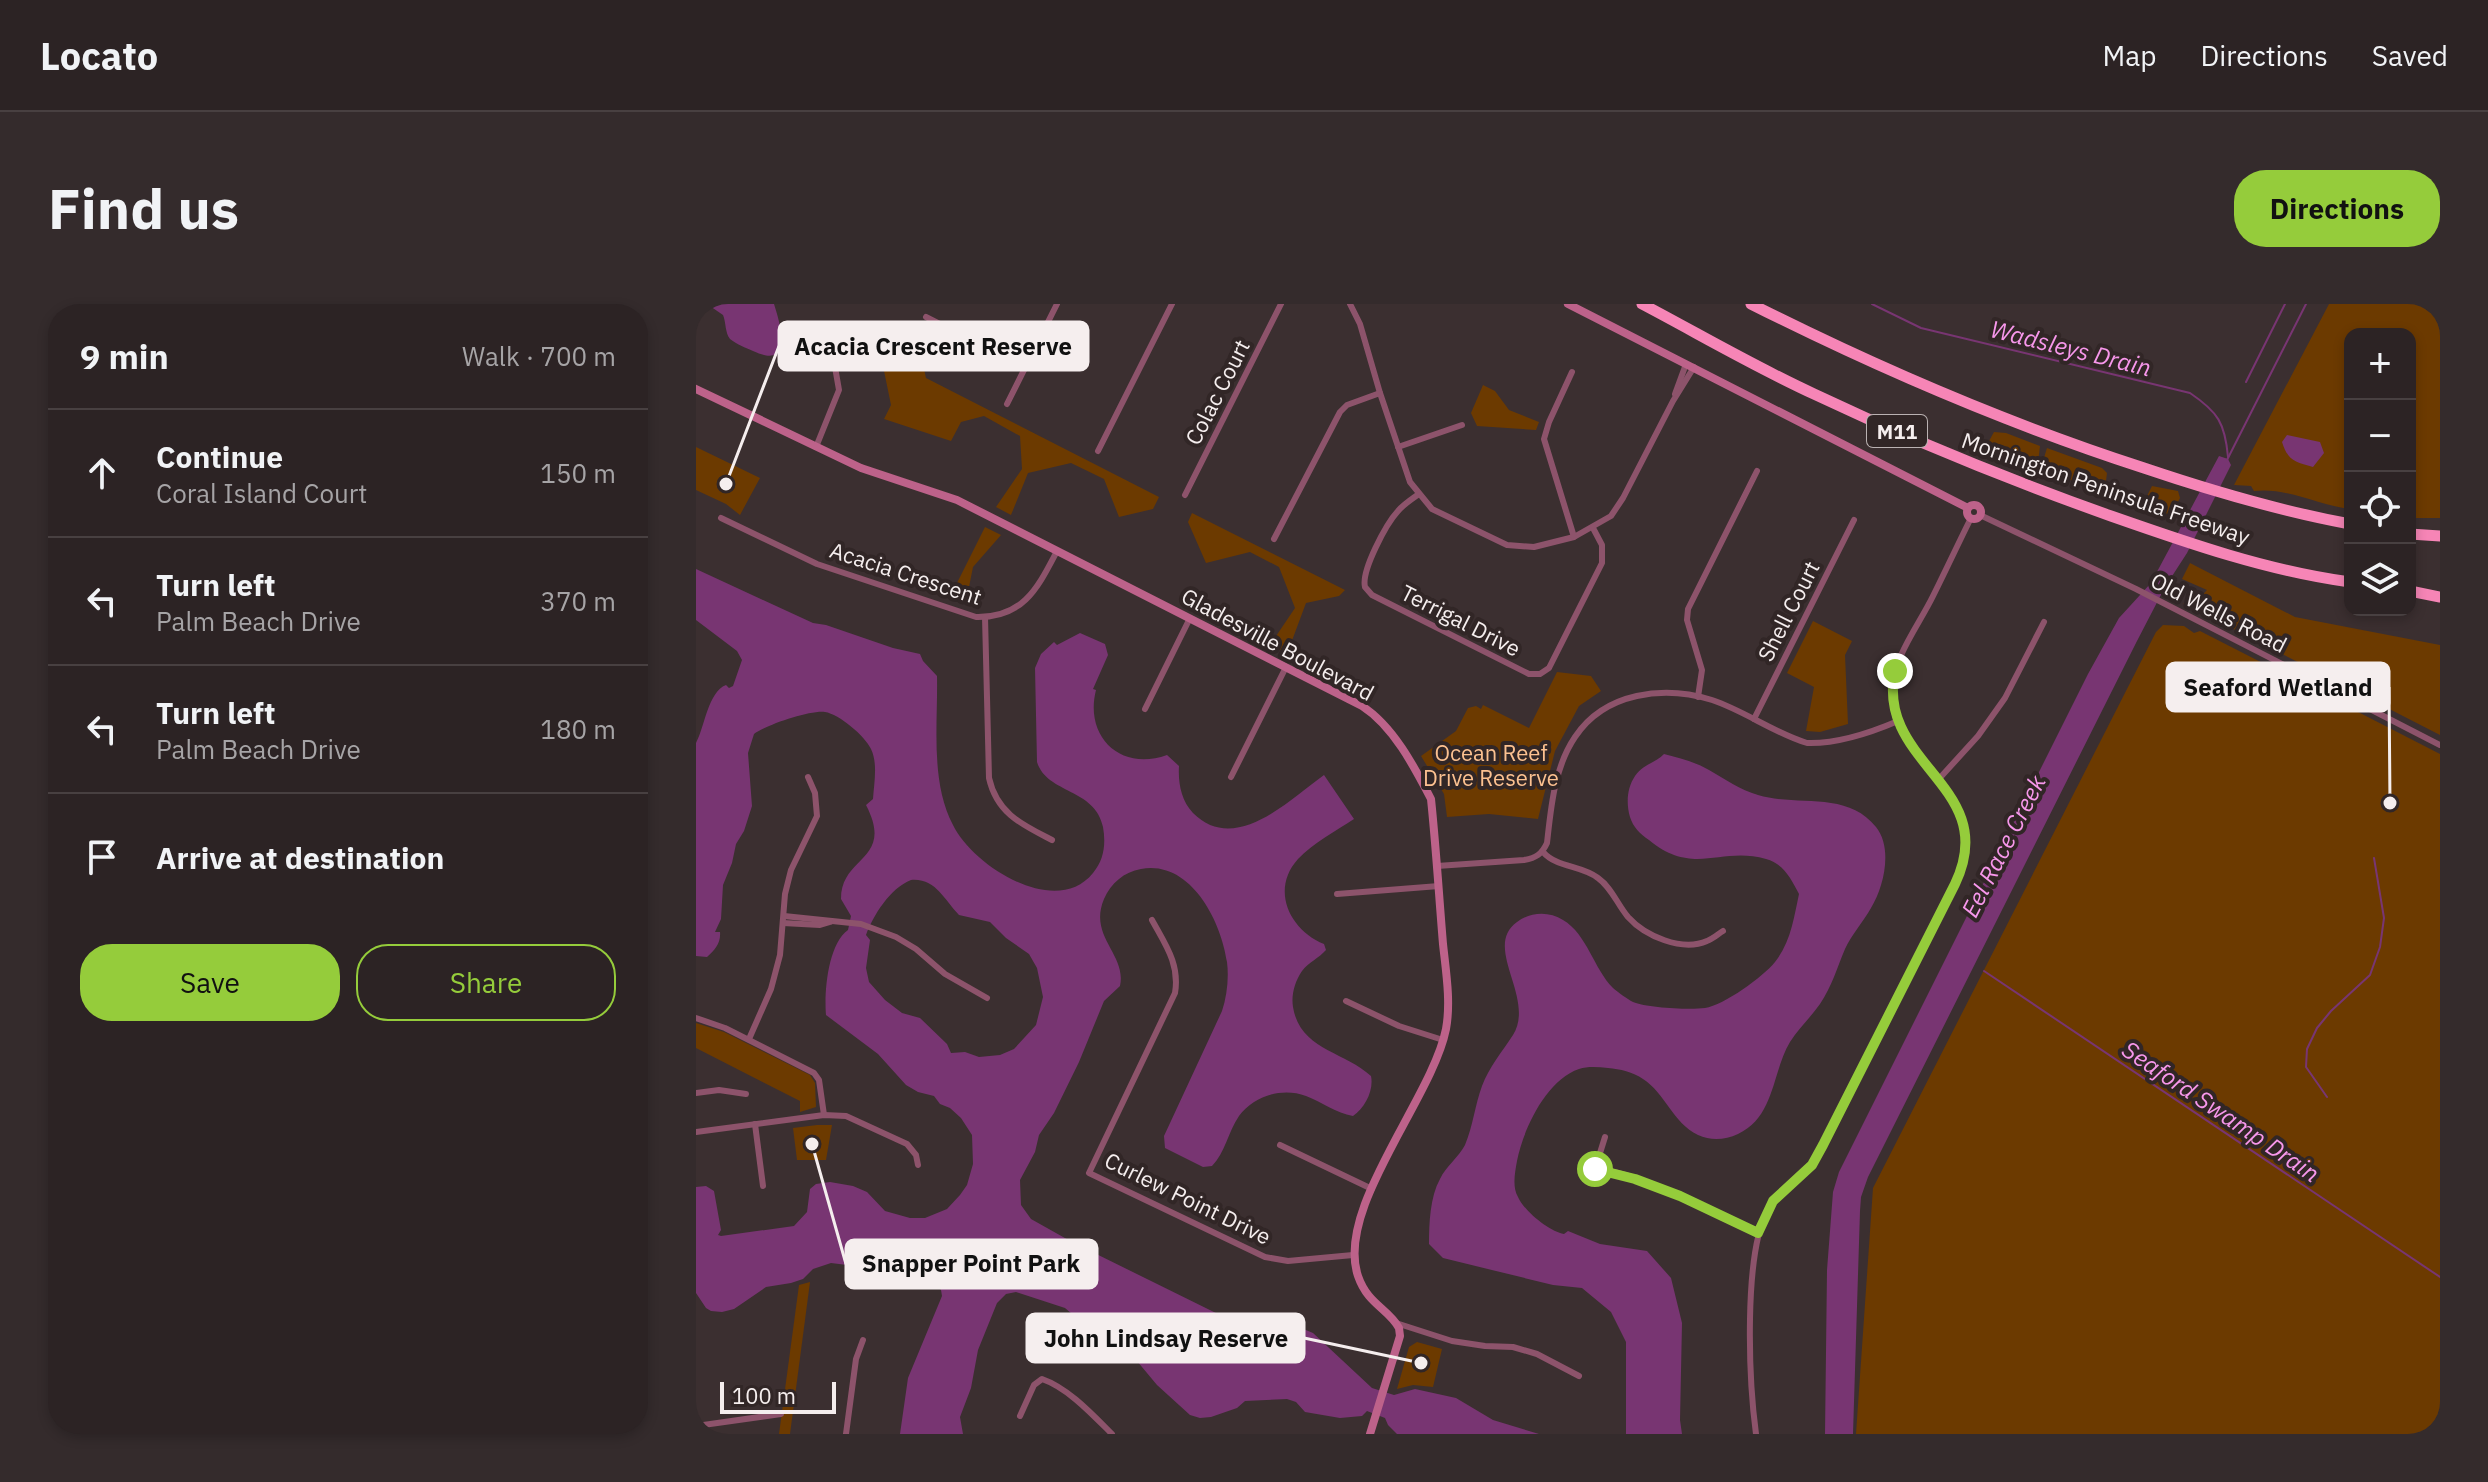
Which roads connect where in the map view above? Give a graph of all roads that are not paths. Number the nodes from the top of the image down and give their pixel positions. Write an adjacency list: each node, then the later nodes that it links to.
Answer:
1 (1057, 304): 11 (street)
2 (1172, 304): 19 (street)
3 (1281, 304): 22 (street, Colac Court)
4 (1350, 304): 14 (street)
5 (1568, 304): 10 (street)
6 (1642, 304): 33 (highway, Mornington Peninsula Freeway / M11)
7 (1751, 304): 26 (highway, Mornington Peninsula Freeway / M11)
8 (926, 317): 11 (street)
9 (828, 327): 17 (street)
10 (1690, 366): 23 (street); 27 (street)
11 (1026, 368): 15 (street)
12 (1572, 372): 30 (street)
13 (696, 389): 17 (street, Gladesville Boulevard)
14 (1380, 393): 18 (street); 31 (street)
15 (1007, 404)
16 (1462, 425): 18 (street)
17 (816, 447): 32 (street, Gladesville Boulevard)
18 (1398, 447): 21 (street)
19 (1098, 451)
20 (1757, 471): 40 (street)
21 (1419, 494): 27 (street, Terrigal Drive); 30 (street)
22 (1185, 495)
23 (1976, 517): 43 (street); 44 (street, Old Wells Road)
24 (721, 518): 36 (street, Acacia Crescent)
25 (1854, 520): 42 (street, Shell Court)
26 (2344, 523)
27 (1593, 528): 30 (street)
28 (2416, 534): 29 (highway)
29 (2440, 535)
30 (1574, 537)
31 (1274, 539)
32 (1057, 551): 36 (street, Acacia Crescent); 37 (street, Gladesville Boulevard)
33 (2344, 581)
34 (2416, 591): 35 (highway)
35 (2440, 594)
36 (985, 617): 48 (street)
37 (1190, 618): 39 (street, Gladesville Boulevard); 41 (street)
38 (2044, 622): 47 (street)
39 (1286, 667): 46 (street); 50 (street, Gladesville Boulevard)
40 (1698, 697): 42 (street); 49 (street)
41 (1145, 709)
42 (1754, 719): 43 (street)
43 (1898, 721): 47 (street)
44 (2440, 745)
45 (808, 777): 53 (street)
46 (1231, 777)
47 (1938, 780): 73 (street)
48 (1052, 840)
49 (1543, 852): 50 (street); 55 (street)
50 (1437, 866): 51 (street, Gladesville Boulevard)
51 (1439, 886): 52 (street); 60 (street, Gladesville Boulevard)
52 (1337, 894)
53 (784, 919): 56 (street); 59 (street)
54 (1152, 920): 74 (street, Curlew Point Drive)
55 (1723, 931)
56 (987, 998)
57 (1346, 1001): 60 (street)
58 (696, 1018): 59 (street)
59 (749, 1039): 63 (street)
60 (1443, 1040): 72 (street, Gladesville Boulevard)
61 (696, 1093): 62 (street)
62 (746, 1094)
63 (824, 1115): 64 (street); 68 (street)
64 (755, 1124): 65 (street); 71 (street)
65 (696, 1132)
66 (1605, 1137): 69 (street)
67 (1280, 1145): 72 (street)
68 (918, 1165)
69 (1595, 1169): 70 (street); 73 (street)
70 (1587, 1172)
71 (763, 1186)
72 (1372, 1189): 74 (street, Gladesville Boulevard)
73 (1758, 1233): 84 (street)
74 (1353, 1255): 75 (street)
75 (1396, 1323): 77 (street); 83 (street)
76 (863, 1340): 81 (street)
77 (1579, 1376)
78 (781, 1414): 80 (street)
79 (1020, 1416): 82 (street)
80 (696, 1426)
81 (846, 1434)
82 (1112, 1434)
83 (1370, 1434)
84 (1756, 1434)

